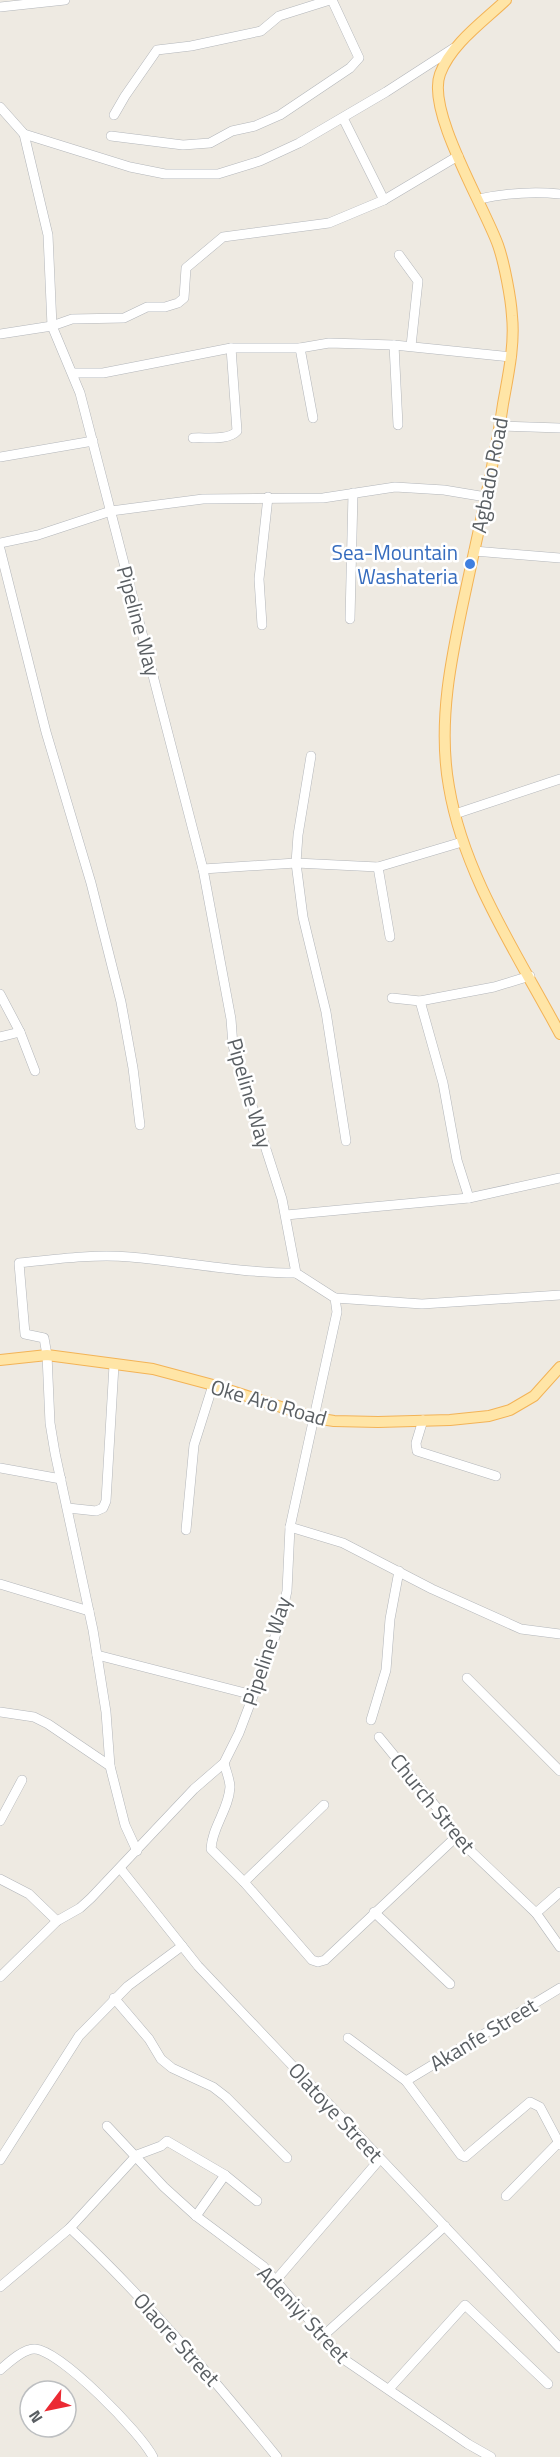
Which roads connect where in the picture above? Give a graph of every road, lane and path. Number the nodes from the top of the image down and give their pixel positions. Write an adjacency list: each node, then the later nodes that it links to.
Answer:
1 (62, 0): 4 (street)
2 (331, 0): 8 (street); 11 (street)
3 (506, 0): 6 (main road, Agbado Road)
4 (15, 3): 5 (street)
5 (0, 7)
6 (458, 46): 9 (street); 12 (main road, Agbado Road)
7 (0, 107): 10 (street, Pipeline Way)
8 (114, 116)
9 (343, 118): 10 (street); 15 (street)
10 (24, 134): 17 (street, Pipeline Way)
11 (111, 136)
12 (458, 156): 14 (main road, Agbado Road); 15 (street)
13 (560, 194): 14 (street)
14 (479, 199): 23 (main road, Agbado Road)
15 (384, 200): 17 (street)
16 (399, 255): 20 (street)
17 (52, 326): 18 (street); 24 (street, Pipeline Way)
18 (0, 334)
19 (394, 345): 20 (street); 22 (street); 26 (street)
20 (411, 346): 23 (street)
21 (231, 348): 22 (street); 24 (street); 29 (street)
22 (300, 348): 25 (street)
23 (510, 357): 27 (main road, Agbado Road)
24 (73, 373): 30 (street, Pipeline Way)
25 (313, 418)
26 (398, 425)
27 (500, 426): 28 (street); 34 (main road, Agbado Road)
28 (560, 428)
29 (193, 438)
30 (93, 441): 31 (street); 35 (street, Pipeline Way)
31 (0, 457)
32 (353, 493): 33 (street); 34 (street); 40 (street)
33 (268, 497): 35 (street); 41 (street)
34 (486, 497): 38 (main road, Agbado Road)
35 (111, 511): 36 (street); 48 (street, Pipeline Way)
36 (0, 543)
37 (0, 549): 58 (street)
38 (474, 551): 39 (street); 44 (main road, Agbado Road)
39 (560, 558)
40 (350, 620)
41 (262, 625)
42 (311, 756): 46 (street)
43 (560, 779): 44 (street)
44 (455, 814): 45 (main road, Agbado Road)
45 (462, 842): 47 (street); 50 (main road, Agbado Road)
46 (296, 863): 47 (street); 48 (street); 59 (street)
47 (378, 867): 49 (street)
48 (203, 869): 62 (street, Pipeline Way)
49 (390, 937)
50 (530, 976): 53 (street); 55 (main road, Agbado Road)
51 (0, 994): 54 (street)
52 (392, 998): 53 (street)
53 (420, 1001): 61 (street)
54 (20, 1032): 56 (street); 57 (street)
55 (560, 1034)
56 (0, 1037)
57 (35, 1071)
58 (140, 1125)
59 (346, 1142)
60 (560, 1179): 61 (street)
61 (469, 1198): 62 (street)
62 (286, 1215): 63 (street, Pipeline Way)
63 (296, 1273): 65 (street); 66 (street)
64 (560, 1295): 65 (street)
65 (335, 1298): 71 (street, Pipeline Way)
66 (47, 1355): 67 (main road, Oke Aro Road); 68 (main road, Oke Aro Road); 75 (street)
67 (0, 1360)
68 (114, 1365): 70 (main road, Oke Aro Road); 76 (street)
69 (560, 1367): 72 (main road, Oke Aro Road)
70 (213, 1385): 71 (main road, Oke Aro Road); 78 (street)
71 (315, 1418): 72 (main road, Oke Aro Road); 77 (street, Pipeline Way)
72 (423, 1420): 74 (street)
73 (0, 1468): 75 (street)
74 (496, 1476)
75 (61, 1479): 76 (street)
76 (68, 1508): 81 (street)
77 (290, 1527): 79 (street); 85 (street, Pipeline Way)
78 (186, 1530)
79 (399, 1571): 82 (street); 87 (street)
80 (0, 1584): 81 (street)
81 (89, 1611): 83 (street)
82 (560, 1634)
83 (97, 1655): 85 (street); 90 (street)
84 (467, 1678): 91 (street)
85 (253, 1695): 89 (street, Pipeline Way)
86 (0, 1712): 90 (street)
87 (371, 1720)
88 (379, 1737): 95 (street, Church Street)
89 (224, 1763): 96 (street, Pipeline Way); 99 (street)
90 (110, 1766): 96 (street)
91 (560, 1771)
92 (22, 1780): 94 (street)
93 (324, 1805): 99 (street)
94 (0, 1821)
95 (456, 1837): 101 (street); 102 (street, Church Street)
96 (137, 1851): 97 (street, Pipeline Way)
97 (120, 1868): 103 (street, Pipeline Way); 104 (street, Olatoye Street)
98 (0, 1879): 103 (street)
99 (244, 1882): 101 (street)
100 (560, 1892): 102 (street)
101 (374, 1912): 107 (street)
102 (536, 1913): 105 (street, Church Street)
103 (57, 1921): 106 (street, Pipeline Way)
104 (182, 1946): 109 (street); 116 (street, Olatoye Street)
105 (560, 1947)
106 (0, 1977)
107 (450, 1984)
108 (560, 1988): 111 (street, Akanfe Street)
109 (114, 1998): 115 (street); 117 (street)
110 (348, 2038): 111 (street)
111 (406, 2081): 113 (street)
112 (107, 2126): 114 (street, Adeniyi Street)
113 (559, 2144): 119 (street)
114 (137, 2155): 118 (street); 121 (street, Adeniyi Street); 123 (street)
115 (287, 2158)
116 (380, 2159): 122 (street, Olatoye Street); 124 (street)
117 (0, 2160)
118 (225, 2175): 120 (street); 121 (street)
119 (506, 2196)
120 (257, 2201)
121 (196, 2216): 124 (street, Adeniyi Street)
122 (445, 2226): 126 (street); 127 (street, Olatoye Street)
123 (70, 2228): 125 (street); 132 (street, Olaore Street)
124 (276, 2280): 126 (street, Adeniyi Street)
125 (0, 2287)
126 (323, 2336): 130 (street, Adeniyi Street)
127 (560, 2348)
128 (0, 2370): 131 (street)
129 (548, 2384): 130 (street)
130 (388, 2389): 133 (street, Adeniyi Street)
131 (153, 2457)
132 (277, 2457)
133 (491, 2457)

